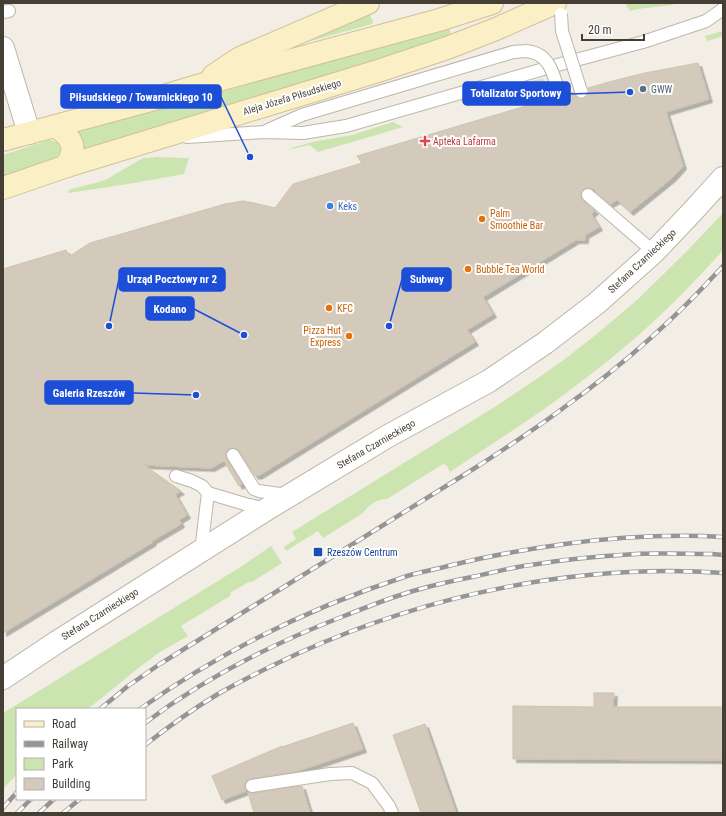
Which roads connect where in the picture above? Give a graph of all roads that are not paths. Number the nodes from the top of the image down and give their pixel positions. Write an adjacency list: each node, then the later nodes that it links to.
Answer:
1 (368, 3): 6 (main road)
2 (492, 3): 6 (main road)
3 (559, 7): 7 (lane, bridge); 12 (main road, Aleja Józefa Piłsudskiego)
4 (723, 9): 10 (lane)
5 (3, 48): 11 (street)
6 (197, 86): 9 (main road)
7 (581, 90)
8 (560, 96): 10 (lane, bridge)
9 (56, 126): 11 (main road); 14 (main road)
10 (264, 132): 12 (lane)
11 (29, 133): 13 (main road)
12 (156, 139): 14 (main road, Aleja Józefa Piłsudskiego)
13 (3, 140)
14 (67, 166): 16 (main road, Aleja Józefa Piłsudskiego)
15 (723, 178): 18 (street, Stefana Czarnieckiego)
16 (3, 188)
17 (588, 196): 18 (lane)
18 (654, 252): 22 (street, Stefana Czarnieckiego)
19 (233, 456): 22 (lane)
20 (176, 476): 21 (lane)
21 (208, 493): 23 (lane); 24 (lane)
22 (288, 495): 23 (street, Stefana Czarnieckiego)
23 (267, 509): 24 (street, Stefana Czarnieckiego)
24 (201, 551): 25 (street, Stefana Czarnieckiego)
25 (3, 678)
26 (252, 786): 27 (lane)
27 (392, 813)

